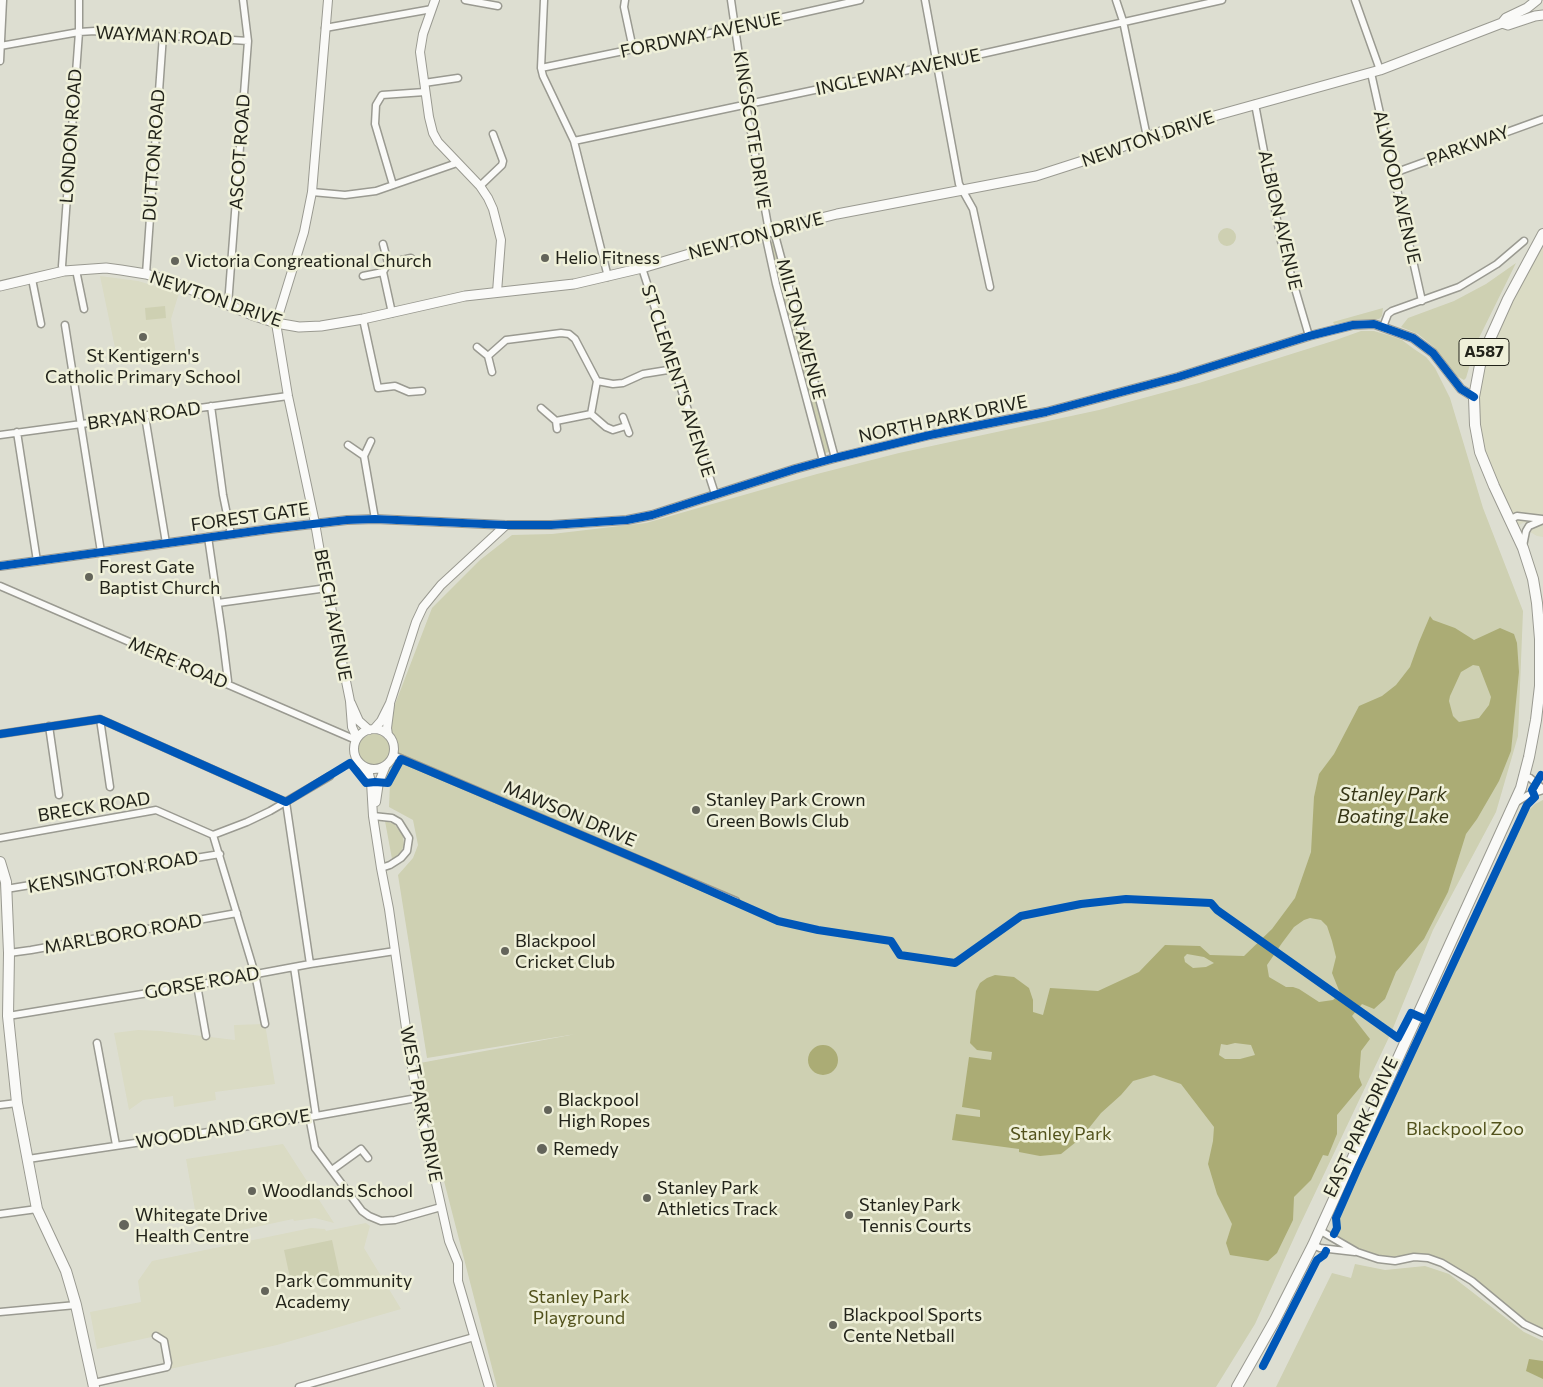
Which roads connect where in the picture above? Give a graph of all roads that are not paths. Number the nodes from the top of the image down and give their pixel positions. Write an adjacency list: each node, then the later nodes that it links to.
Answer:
1 (3, 0): 26 (street)
2 (79, 0): 23 (street, LONDON ROAD)
3 (244, 0): 25 (street, ASCOT ROAD)
4 (328, 0): 21 (street)
5 (435, 0): 17 (street)
6 (465, 0): 16 (street)
7 (544, 0): 30 (street)
8 (625, 0): 27 (street)
9 (731, 0): 22 (street, KINGSCOTE DRIVE)
10 (860, 0): 22 (street, FORDWAY AVENUE)
11 (925, 0): 29 (street)
12 (1116, 0): 19 (street)
13 (1222, 0): 19 (street, INGLEWAY AVENUE)
14 (1355, 0): 31 (street, ALWOOD AVENUE)
15 (1537, 0): 20 (main road, NEWTON DRIVE)
16 (498, 6)
17 (432, 9): 21 (street); 33 (street)
18 (1543, 15): 20 (main road, NEWTON DRIVE)
19 (1124, 21): 29 (street, INGLEWAY AVENUE); 39 (street)
20 (1502, 23): 31 (main road, NEWTON DRIVE)
21 (325, 28): 46 (street)
22 (735, 28): 27 (street, FORDWAY AVENUE); 35 (street, KINGSCOTE DRIVE)
23 (79, 32): 24 (street, WAYMAN ROAD); 26 (street, WAYMAN ROAD); 56 (street, LONDON ROAD)
24 (163, 36): 25 (street, WAYMAN ROAD); 58 (street, DUTTON ROAD)
25 (248, 41): 66 (street, ASCOT ROAD)
26 (0, 46): 28 (street)
27 (633, 49): 30 (street, FORDWAY AVENUE)
28 (0, 61)
29 (937, 64): 35 (street, INGLEWAY AVENUE); 45 (street)
30 (541, 68): 40 (street)
31 (1376, 72): 36 (main road, NEWTON DRIVE); 42 (street, ALWOOD AVENUE)
32 (458, 78): 33 (street)
33 (424, 83): 34 (street)
34 (425, 92): 41 (street); 43 (street)
35 (746, 104): 40 (street, INGLEWAY AVENUE); 47 (street, KINGSCOTE DRIVE)
36 (1255, 104): 39 (main road, NEWTON DRIVE); 74 (street, ALBION AVENUE)
37 (1543, 118): 42 (street, PARKWAY)
38 (493, 134): 44 (street)
39 (1147, 137): 45 (main road, NEWTON DRIVE)
40 (574, 141): 60 (street)
41 (457, 163): 43 (street); 44 (street)
42 (1394, 173): 65 (street, ALWOOD AVENUE)
43 (393, 185): 46 (street)
44 (480, 186): 64 (street)
45 (963, 190): 47 (main road, NEWTON DRIVE); 63 (street)
46 (312, 192): 70 (street)
47 (769, 231): 54 (main road, NEWTON DRIVE); 96 (street, MILTON AVENUE); 97 (street, MILTON AVENUE)
48 (1543, 234): 51 (main road, A587)
49 (1524, 241): 65 (street)
50 (384, 244): 53 (street)
51 (1539, 248): 82 (main road, EAST PARK DRIVE / A587)
52 (411, 258): 53 (street)
53 (388, 263): 57 (street)
54 (642, 268): 60 (main road, NEWTON DRIVE); 77 (street, ST CLEMENT'S AVENUE)
55 (76, 270): 56 (main road, NEWTON DRIVE); 58 (main road, NEWTON DRIVE); 67 (street)
56 (64, 271): 61 (main road, NEWTON DRIVE)
57 (383, 272): 59 (street); 68 (street)
58 (146, 274): 66 (main road, NEWTON DRIVE)
59 (363, 276)
60 (608, 276): 64 (main road, NEWTON DRIVE)
61 (32, 279): 62 (main road, NEWTON DRIVE); 71 (street)
62 (0, 286)
63 (990, 287)
64 (497, 292): 68 (main road, NEWTON DRIVE)
65 (1422, 300): 73 (street)
66 (228, 305): 70 (main road, NEWTON DRIVE)
67 (84, 309)
68 (392, 313): 69 (main road, NEWTON DRIVE)
69 (364, 318): 70 (main road, NEWTON DRIVE); 80 (street)
70 (276, 323): 81 (street, BEECH AVENUE)
71 (41, 324)
72 (66, 325): 89 (street)
73 (1383, 327): 74 (street, NORTH PARK DRIVE); 82 (street)
74 (1309, 336): 96 (street, NORTH PARK DRIVE)
75 (477, 347): 76 (street)
76 (488, 356): 78 (street); 79 (street)
77 (674, 369): 79 (street); 98 (street, ST CLEMENT'S AVENUE)
78 (492, 372)
79 (597, 381): 85 (street)
80 (422, 391)
81 (288, 396): 83 (street, BRYAN ROAD); 102 (street, BEECH AVENUE)
82 (1474, 397): 100 (main road, EAST PARK DRIVE / A587)
83 (211, 406): 86 (street, BRYAN ROAD); 104 (street)
84 (541, 408): 88 (street)
85 (591, 414): 87 (street); 88 (street)
86 (145, 416): 89 (street, BRYAN ROAD); 106 (street)
87 (624, 417)
88 (556, 421): 90 (street)
89 (81, 425): 91 (street, BRYAN ROAD); 108 (street)
90 (557, 429)
91 (16, 432): 92 (street, BRYAN ROAD); 109 (street)
92 (0, 435)
93 (371, 441): 95 (street)
94 (348, 445): 95 (street)
95 (364, 456): 99 (street)
96 (835, 458): 97 (street, NORTH PARK DRIVE)
97 (823, 461): 98 (street, NORTH PARK DRIVE)
98 (715, 494): 103 (street, NORTH PARK DRIVE)
99 (375, 519): 102 (street, FOREST GATE); 103 (street, FOREST GATE)
100 (1509, 520): 101 (street); 107 (main road, EAST PARK DRIVE / A587)
101 (1543, 520): 107 (street)
102 (316, 523): 104 (street, FOREST GATE); 112 (street, BEECH AVENUE)
103 (506, 525): 116 (street)
104 (231, 534): 105 (street, FOREST GATE)
105 (208, 537): 106 (street, FOREST GATE); 113 (street)
106 (166, 543): 108 (street, FOREST GATE)
107 (1523, 548): 127 (main road, EAST PARK DRIVE / A587)
108 (102, 552): 109 (street, FOREST GATE)
109 (37, 561): 110 (street, FOREST GATE)
110 (0, 566)
111 (0, 586): 114 (street, MERE ROAD)
112 (327, 588): 113 (street); 115 (street, BEECH AVENUE)
113 (218, 603): 114 (street)
114 (226, 684): 122 (street, MERE ROAD)
115 (350, 701): 119 (street, BEECH AVENUE); 122 (street, BEECH AVENUE)
116 (390, 703): 119 (street); 121 (street)
117 (100, 719): 118 (street); 128 (street); 131 (street)
118 (49, 726): 120 (street); 130 (street)
119 (371, 729): 121 (street); 122 (street)
120 (0, 734)
121 (388, 735): 123 (street)
122 (356, 739): 125 (street)
123 (393, 755): 124 (street); 140 (street, MAWSON DRIVE)
124 (386, 765): 125 (street); 133 (street, WEST PARK DRIVE)
125 (363, 766): 133 (street, WEST PARK DRIVE)
126 (330, 776): 131 (street)
127 (1523, 776): 129 (street); 132 (main road, EAST PARK DRIVE / A587)
128 (110, 787)
129 (1543, 789): 132 (street)
130 (59, 795)
131 (286, 802): 134 (street); 144 (street)
132 (1512, 805): 163 (main road, EAST PARK DRIVE / A587)
133 (373, 816): 138 (street, WEST PARK DRIVE); 138 (street)
134 (213, 834): 135 (street, BRECK ROAD); 136 (street)
135 (0, 838)
136 (220, 854): 139 (street, KENSINGTON ROAD); 141 (street)
137 (0, 862): 139 (main road)
138 (381, 868): 143 (street, WEST PARK DRIVE)
139 (4, 885): 142 (main road)
140 (736, 901)
141 (237, 913): 142 (street, MARLBORO ROAD); 146 (street)
142 (6, 947): 148 (main road)
143 (395, 951): 144 (street, GORSE ROAD); 152 (street, WEST PARK DRIVE)
144 (310, 964): 145 (street, GORSE ROAD)
145 (294, 967): 146 (street, GORSE ROAD); 155 (street)
146 (255, 974): 147 (street, GORSE ROAD); 149 (street)
147 (197, 984): 148 (street, GORSE ROAD); 150 (street)
148 (5, 1014): 153 (main road)
149 (265, 1024)
150 (206, 1036)
151 (97, 1043): 156 (street)
152 (417, 1098): 155 (street, WOODLAND GROVE); 160 (street, WEST PARK DRIVE)
153 (17, 1104): 154 (street); 158 (main road)
154 (0, 1105)
155 (312, 1116): 156 (street, WOODLAND GROVE); 159 (street)
156 (116, 1146): 158 (street, WOODLAND GROVE)
157 (368, 1158): 159 (street)
158 (28, 1159): 161 (main road)
159 (332, 1170): 160 (street)
160 (441, 1207): 170 (street, WEST PARK DRIVE)
161 (37, 1210): 162 (street); 166 (main road)
162 (0, 1214)
163 (1319, 1230): 164 (main road, EAST PARK DRIVE / A587); 165 (street)
164 (1313, 1245): 165 (street); 174 (main road, EAST PARK DRIVE / A587)
165 (1357, 1252): 168 (street)
166 (76, 1305): 167 (street); 171 (main road)
167 (0, 1312)
168 (1543, 1333)
169 (156, 1336): 171 (street)
170 (474, 1337): 172 (street); 173 (street, WEST PARK DRIVE)
171 (94, 1385)
172 (299, 1387)
173 (489, 1387)
174 (1237, 1387)

